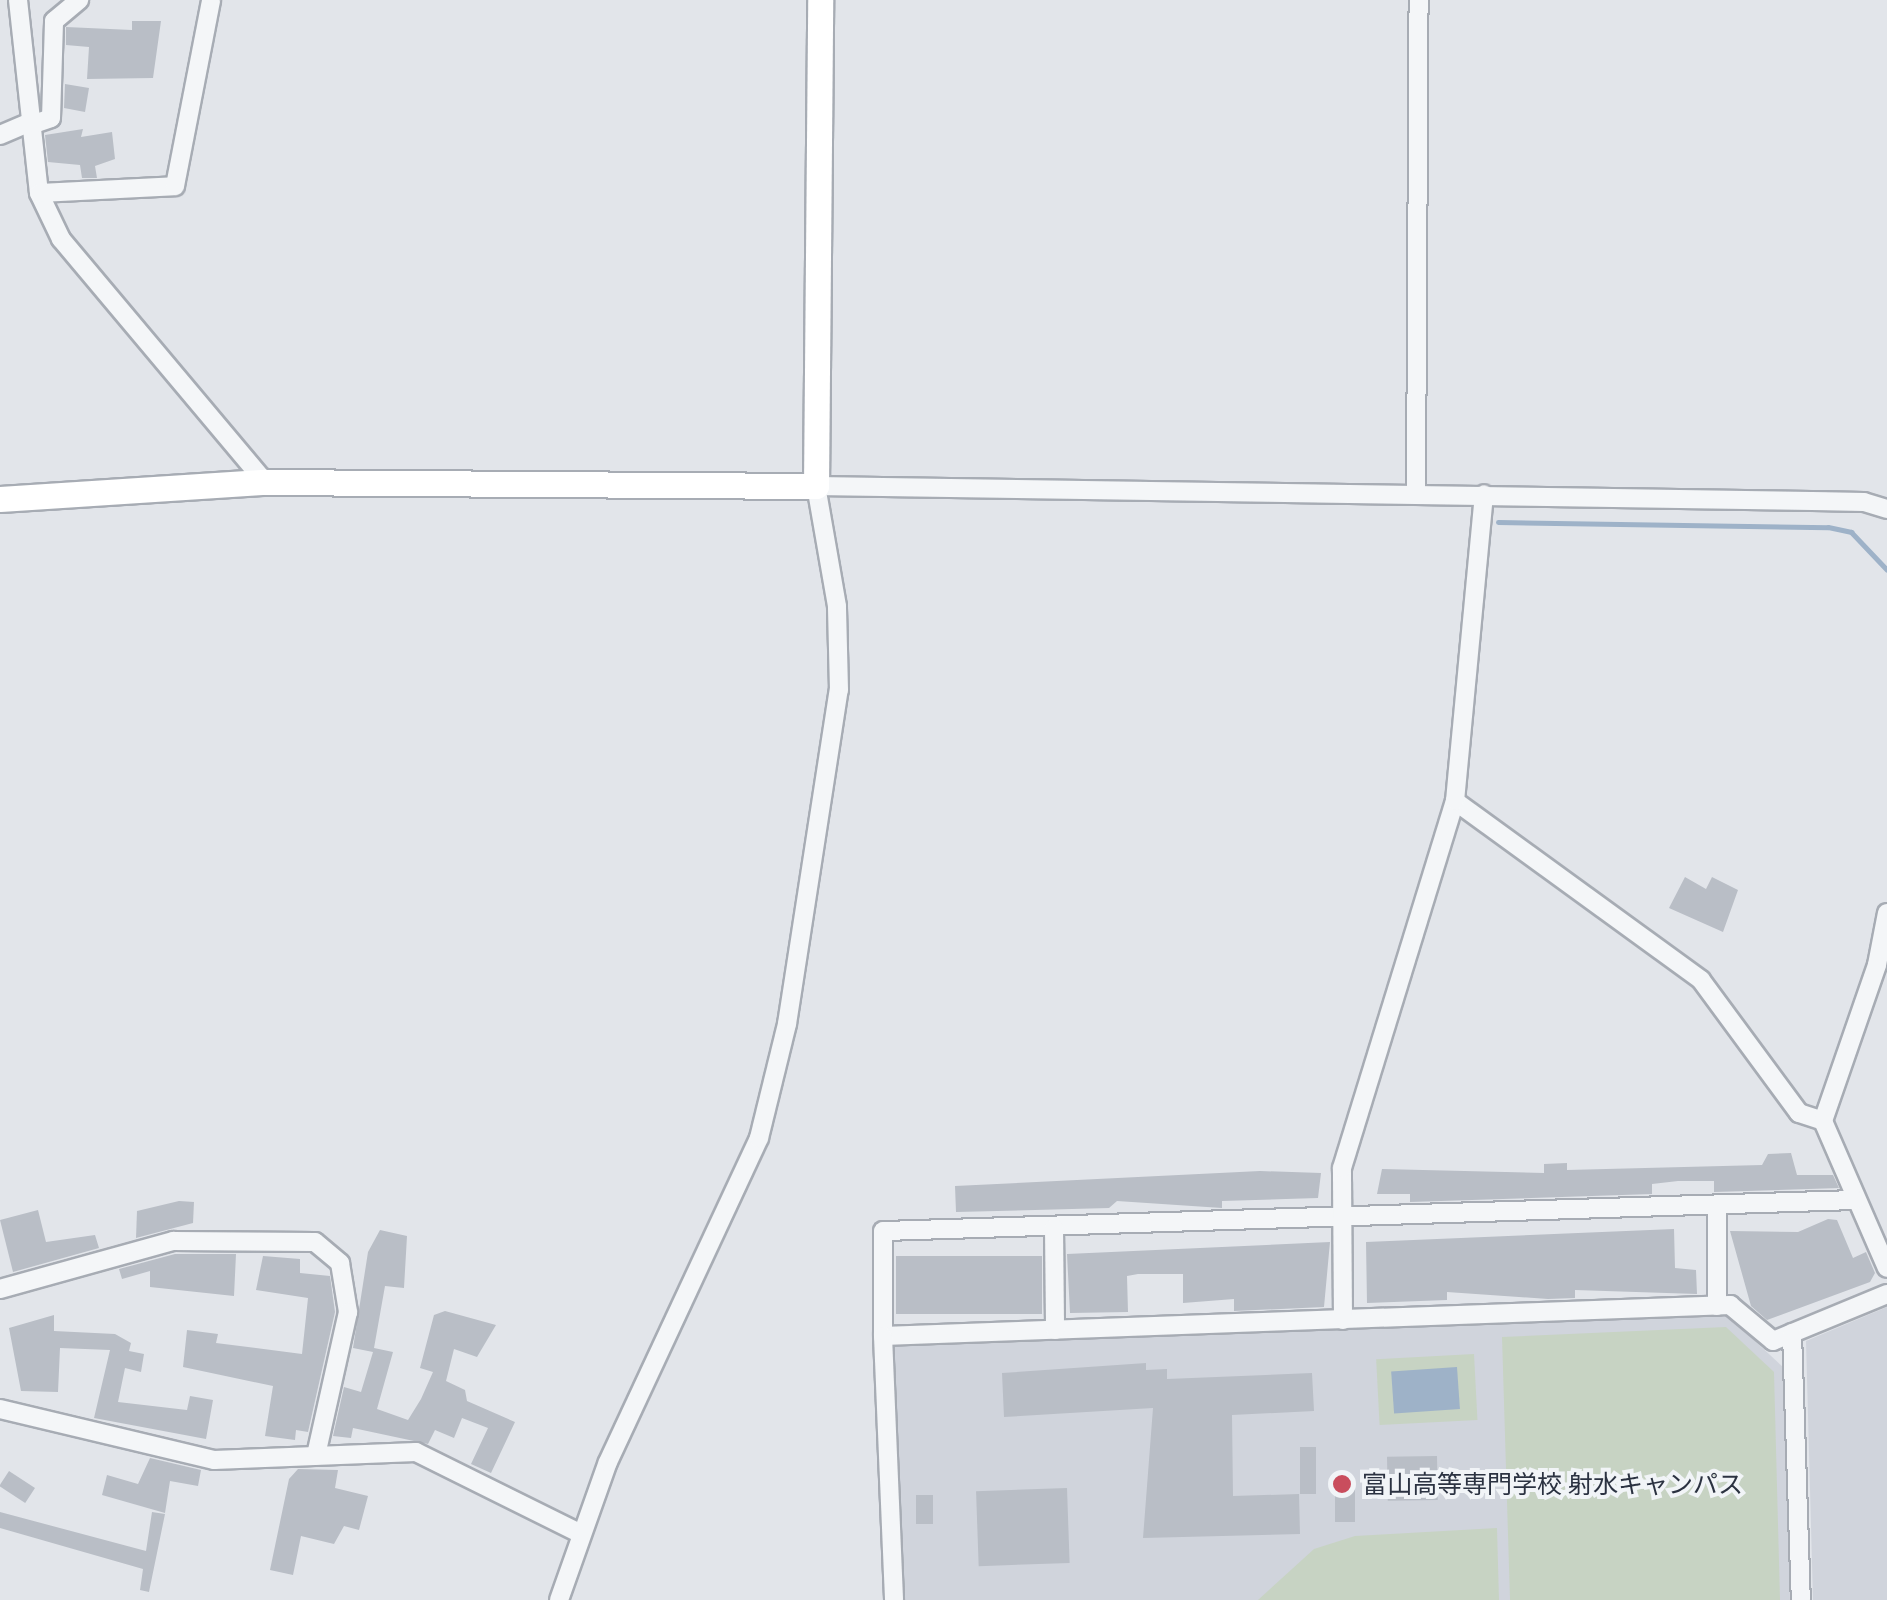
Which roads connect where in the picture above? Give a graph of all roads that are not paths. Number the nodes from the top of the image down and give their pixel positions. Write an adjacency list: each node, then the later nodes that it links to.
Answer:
1 (18, 0): 6 (street)
2 (78, 0): 6 (street)
3 (211, 0): 8 (street)
4 (820, 0): 11 (street)
5 (1418, 0): 10 (street)
6 (28, 125): 7 (street); 8 (street)
7 (0, 136)
8 (39, 192): 9 (street)
9 (265, 482): 11 (street); 12 (street)
10 (1416, 494): 11 (street); 13 (street)
11 (817, 495): 32 (street)
12 (0, 499)
13 (1483, 499): 14 (street); 15 (street)
14 (1887, 509)
15 (1455, 800): 17 (street); 20 (street)
16 (1887, 912): 17 (street)
17 (1823, 1121): 18 (street)
18 (1855, 1200): 19 (street); 22 (street)
19 (1717, 1205): 20 (street); 25 (street)
20 (1342, 1218): 21 (street); 26 (street)
21 (1054, 1228): 27 (street); 29 (street)
22 (1887, 1268)
23 (0, 1289): 31 (street)
24 (1887, 1294): 28 (street)
25 (1716, 1306): 26 (street); 28 (street)
26 (1343, 1320): 27 (street)
27 (1055, 1330): 29 (street)
28 (1792, 1334): 35 (street)
29 (883, 1336): 34 (street)
30 (0, 1409): 31 (street)
31 (316, 1455): 32 (street)
32 (579, 1533): 33 (street)
33 (558, 1600)
34 (894, 1600)
35 (1801, 1600)

